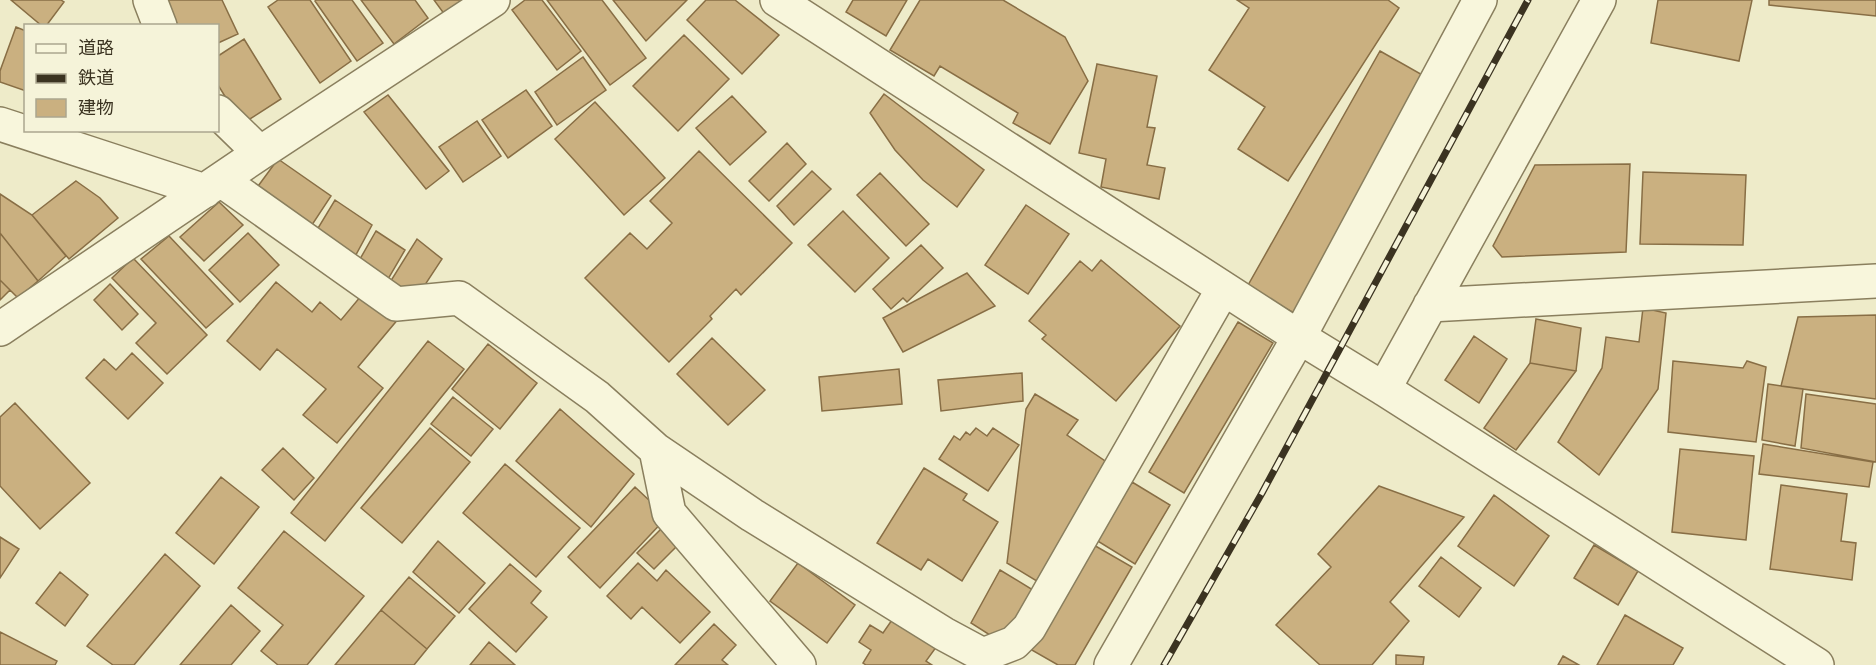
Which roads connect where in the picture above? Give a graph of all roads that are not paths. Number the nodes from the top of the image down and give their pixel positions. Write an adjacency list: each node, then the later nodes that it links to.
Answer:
1 (150, 0): 6 (street)
2 (493, 0): 11 (street)
3 (777, 0): 14 (street)
4 (1480, 0): 17 (street)
5 (1599, 0): 15 (street)
6 (159, 24)
7 (219, 113): 11 (street)
8 (0, 124): 9 (street)
9 (24, 131)
10 (28, 132): 12 (street)
11 (260, 153): 12 (street)
12 (213, 185): 16 (street); 19 (street)
13 (1876, 281): 15 (street)
14 (1223, 289): 17 (street); 19 (street)
15 (1430, 305): 18 (street)
16 (0, 329)
17 (1299, 338): 18 (street); 21 (street)
18 (1384, 389): 22 (street)
19 (656, 450): 20 (street)
20 (799, 665)
21 (1111, 665)
22 (1817, 665)

